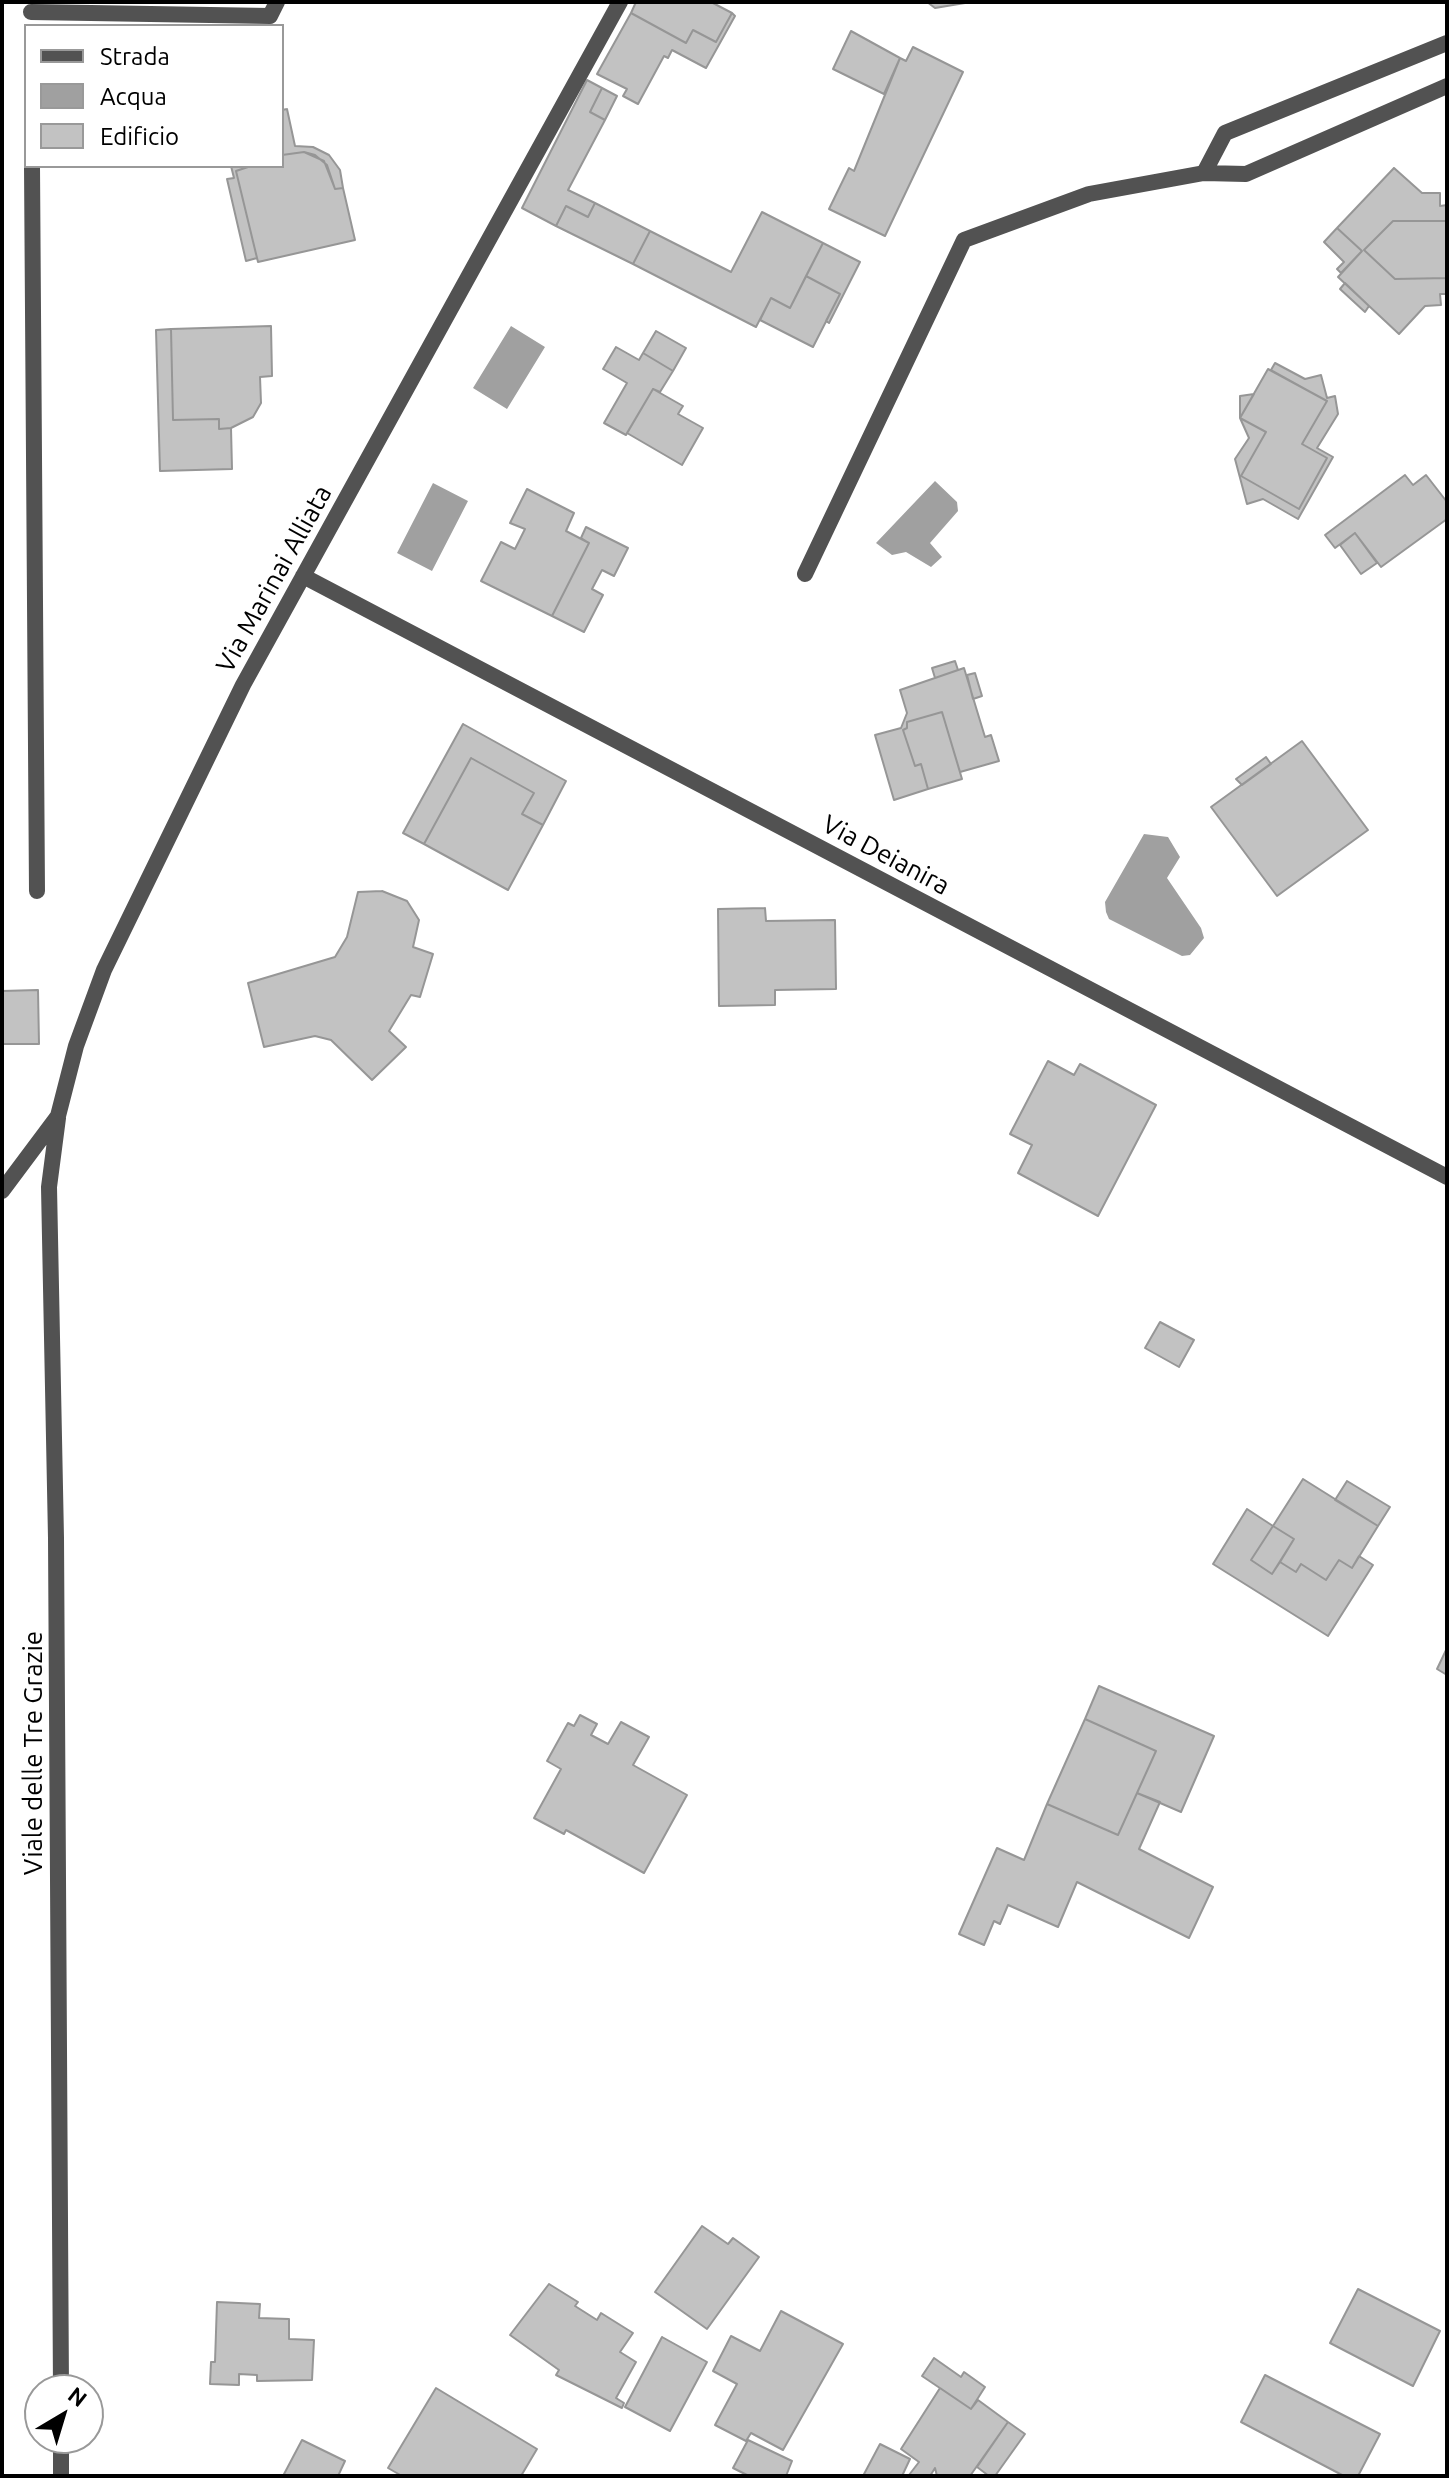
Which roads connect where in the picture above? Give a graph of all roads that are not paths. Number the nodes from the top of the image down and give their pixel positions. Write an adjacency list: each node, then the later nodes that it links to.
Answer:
1 (277, 2): 3 (street)
2 (620, 2): 9 (street, Via Marinai Alliata)
3 (31, 13)
4 (1445, 48): 7 (street)
5 (1447, 86): 7 (street)
6 (32, 168): 10 (street)
7 (1204, 173): 8 (street)
8 (805, 574)
9 (303, 576): 11 (street, Via Marinai Alliata); 12 (street, Via Deianira)
10 (37, 891)
11 (58, 1116): 13 (street, Via Marinai Alliata); 14 (street, Viale delle Tre Grazie)
12 (1447, 1177)
13 (2, 1191)
14 (61, 2374)
15 (61, 2454): 16 (street)
16 (61, 2476)

